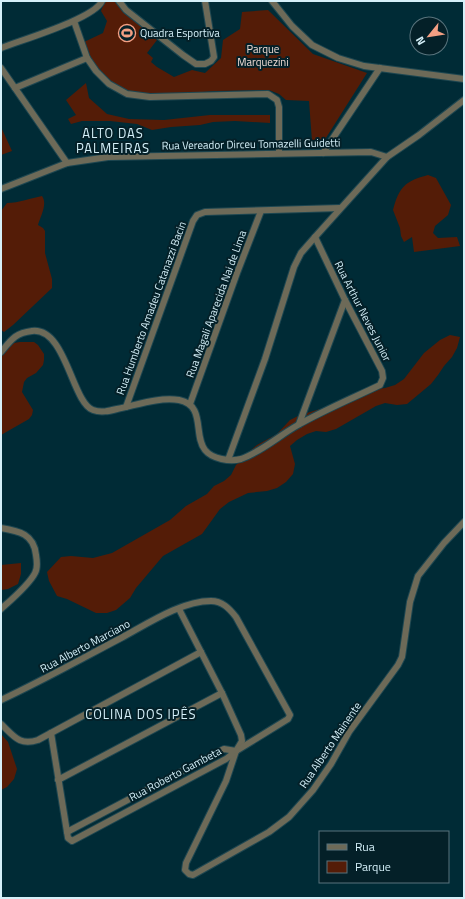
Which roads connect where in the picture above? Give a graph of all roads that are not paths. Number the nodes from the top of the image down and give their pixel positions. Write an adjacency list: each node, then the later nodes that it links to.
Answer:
1 (102, 1): 5 (street)
2 (119, 1): 3 (street)
3 (205, 1)
4 (272, 1): 9 (street)
5 (74, 21): 6 (street); 7 (street)
6 (1, 48)
7 (87, 58): 11 (street); 14 (street)
8 (1, 68): 11 (street)
9 (380, 68): 10 (street); 13 (street)
10 (464, 79)
11 (15, 88): 16 (street)
12 (464, 100): 15 (street)
13 (322, 152): 14 (street, Rua Vereador Dirceu Tomazelli Guidetti); 15 (street, Rua Vereador Dirceu Tomazelli Guidetti)
14 (279, 153): 16 (street, Rua Vereador Dirceu Tomazelli Guidetti)
15 (386, 157): 18 (street)
16 (67, 163): 17 (street, Rua Vereador Dirceu Tomazelli Guidetti)
17 (1, 189)
18 (340, 208): 19 (street, Rua Humberto Amadeu Catanazzi Bacin); 20 (street)
19 (261, 211): 23 (street, Rua Magali Aparecida Nai de Lima); 24 (street, Rua Humberto Amadeu Catanazzi Bacin)
20 (315, 237): 21 (street, Rua Arthur Neves Junior); 26 (street)
21 (345, 300): 25 (street); 25 (street, Rua Arthur Neves Junior)
22 (1, 352): 24 (street)
23 (190, 404): 24 (street); 26 (street)
24 (126, 408)
25 (299, 424): 26 (street, Rua Arthur Neves Junior)
26 (228, 460)
27 (464, 522): 36 (street, Rua Alberto Mainente)
28 (1, 528): 29 (street)
29 (1, 609)
30 (179, 609): 31 (street); 33 (street, Rua Alberto Marciano); 36 (street, Rua Alberto Marciano)
31 (201, 652): 32 (street); 35 (street)
32 (222, 693): 36 (street); 37 (street)
33 (1, 700)
34 (1, 724): 35 (street)
35 (51, 733): 37 (street)
36 (236, 751): 38 (street, Rua Roberto Gambeta); 38 (street, Rua Roberto Gambeta)
37 (58, 780): 38 (street)
38 (66, 832)

